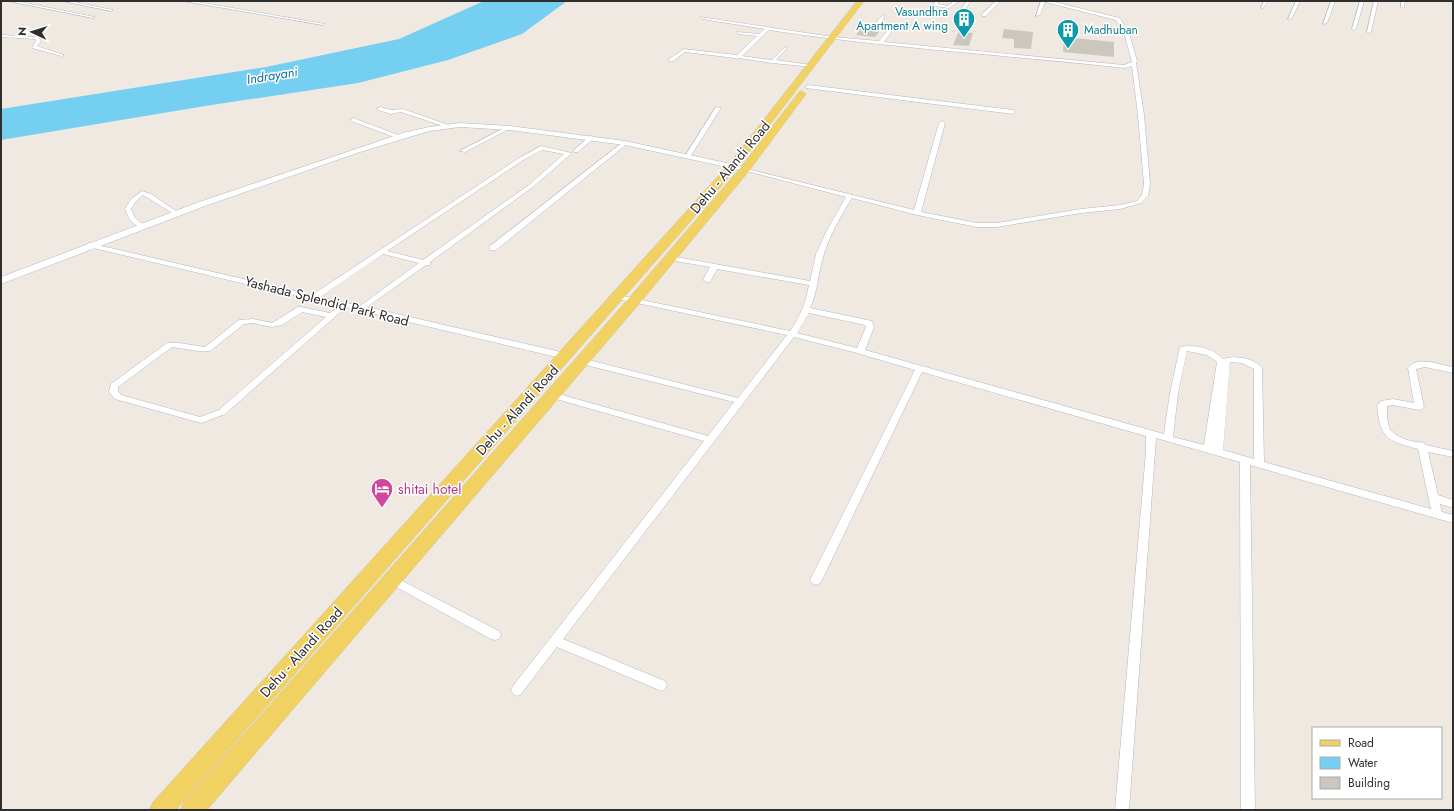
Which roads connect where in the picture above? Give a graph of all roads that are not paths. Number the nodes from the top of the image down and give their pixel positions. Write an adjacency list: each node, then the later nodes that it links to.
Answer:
1 (10, 1): 25 (street)
2 (64, 1): 21 (street)
3 (185, 1): 30 (street)
4 (783, 1): 5 (street)
5 (798, 1)
6 (861, 1): 37 (main road, Dehu - Alandi Road)
7 (873, 1): 37 (main road, Dehu - Alandi Road)
8 (938, 1): 9 (street)
9 (957, 1)
10 (969, 1): 28 (street)
11 (998, 1): 22 (street)
12 (1044, 1): 23 (street); 44 (street)
13 (1266, 1): 19 (street)
14 (1298, 1): 27 (street)
15 (1333, 1): 29 (street)
16 (1362, 1): 32 (street)
17 (1376, 1): 34 (street)
18 (1403, 1): 20 (street)
19 (1262, 7)
20 (1403, 7)
21 (111, 10)
22 (984, 15)
23 (1038, 15)
24 (883, 16): 38 (street)
25 (93, 17)
26 (702, 18): 31 (street)
27 (1290, 18)
28 (957, 21)
29 (1325, 23)
30 (323, 24)
31 (768, 28): 35 (street); 37 (street)
32 (1354, 29)
33 (738, 32): 35 (street)
34 (1369, 32)
35 (759, 35): 41 (street)
36 (1, 36): 40 (street)
37 (838, 39): 38 (street); 45 (main road, Dehu - Alandi Road); 46 (main road, Dehu - Alandi Road)
38 (880, 43): 44 (street)
39 (785, 48): 43 (street)
40 (62, 55)
41 (737, 58): 42 (street); 43 (street)
42 (671, 60)
43 (772, 62): 45 (street)
44 (1134, 63): 63 (street)
45 (811, 66): 60 (main road, Dehu - Alandi Road)
46 (808, 87): 49 (street); 60 (main road, Dehu - Alandi Road)
47 (718, 108): 58 (street)
48 (380, 109): 52 (street)
49 (1013, 112)
50 (353, 120): 54 (street)
51 (942, 123): 63 (street)
52 (448, 126): 53 (street); 54 (street)
53 (508, 128): 55 (street); 57 (street)
54 (399, 137): 62 (street)
55 (592, 137): 56 (street); 59 (street)
56 (625, 143): 58 (street); 66 (street)
57 (462, 151)
58 (688, 156): 60 (street)
59 (521, 159): 67 (street); 69 (street)
60 (739, 168): 61 (street); 68 (main road, Dehu - Alandi Road); 75 (main road, Dehu - Alandi Road)
61 (850, 196): 63 (street); 73 (street)
62 (176, 213): 64 (street); 64 (street)
63 (917, 213)
64 (141, 225): 65 (street)
65 (89, 245): 72 (street); 74 (street, Yashada Splendid Park Road)
66 (493, 248)
67 (382, 252): 69 (street); 74 (street)
68 (670, 258): 70 (street); 76 (main road, Dehu - Alandi Road)
69 (426, 263): 78 (street)
70 (715, 266): 71 (street); 73 (street)
71 (707, 280)
72 (1, 282)
73 (814, 284): 79 (street)
74 (314, 297): 77 (street, Yashada Splendid Park Road)
75 (618, 297): 76 (street); 83 (main road, Dehu - Alandi Road)
76 (634, 301): 81 (street); 84 (main road, Dehu - Alandi Road)
77 (344, 304): 78 (street, Yashada Splendid Park Road); 80 (street)
78 (360, 309): 83 (street, Yashada Splendid Park Road)
79 (806, 310): 81 (street); 82 (street)
80 (332, 316): 80 (street)
81 (792, 334): 82 (street); 88 (street)
82 (860, 350): 85 (street)
83 (565, 356): 102 (main road, Dehu - Alandi Road)
84 (581, 361): 87 (main road, Dehu - Alandi Road); 88 (street)
85 (920, 368): 89 (street); 105 (street)
86 (1453, 370): 92 (street)
87 (552, 395): 91 (street); 103 (main road, Dehu - Alandi Road)
88 (740, 402): 91 (street)
89 (1151, 434): 90 (street); 112 (street)
90 (1168, 438): 93 (street); 93 (street)
91 (710, 440): 107 (street)
92 (1422, 446): 95 (street); 98 (street)
93 (1208, 449): 94 (street)
94 (1218, 452): 96 (street); 97 (street)
95 (1453, 454)
96 (1245, 460): 97 (street); 113 (street)
97 (1259, 463): 100 (street)
98 (1434, 498): 99 (street); 100 (street)
99 (1453, 504)
100 (1437, 514): 101 (street)
101 (1453, 519)
102 (402, 539): 103 (main road); 110 (main road, Dehu - Alandi Road)
103 (420, 546): 104 (main road, Dehu - Alandi Road)
104 (391, 579): 106 (street); 111 (main road, Dehu - Alandi Road)
105 (816, 580)
106 (495, 635)
107 (555, 641): 108 (street); 109 (street)
108 (661, 685)
109 (517, 690)
110 (161, 810)
111 (192, 810)
112 (1122, 810)
113 (1248, 810)

